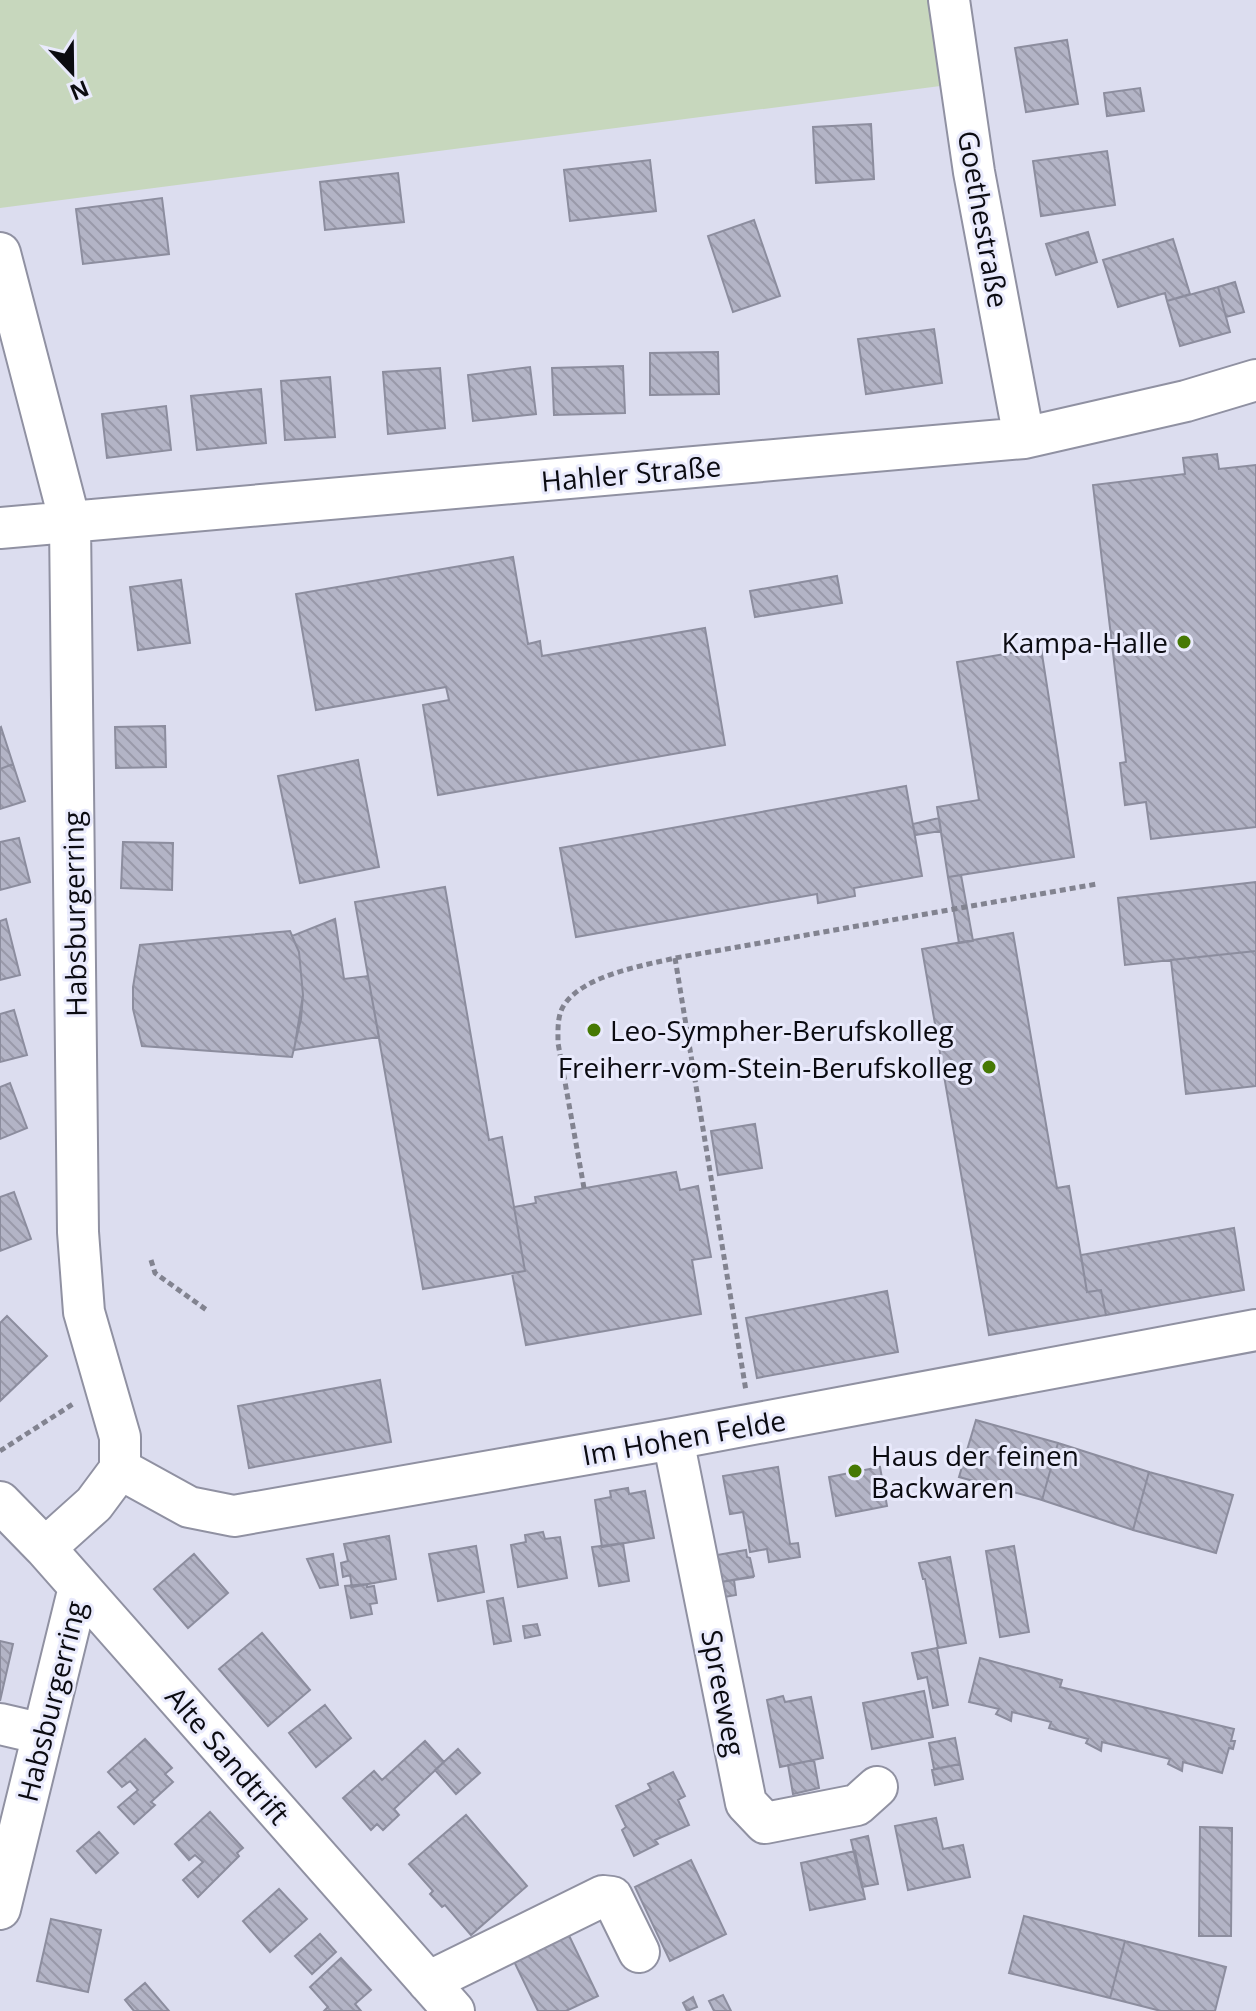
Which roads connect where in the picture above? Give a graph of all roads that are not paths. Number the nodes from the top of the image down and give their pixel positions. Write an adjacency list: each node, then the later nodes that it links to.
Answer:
1 (949, 0): 4 (street, Goethestraße)
2 (0, 253): 5 (street, Habsburgerring)
3 (1256, 380): 4 (street, Hahler Straße)
4 (1024, 438): 5 (street, Hahler Straße)
5 (70, 522): 6 (street, Hahler Straße); 9 (street, Habsburgerring)
6 (0, 528)
7 (1256, 1330): 8 (street, Im Hohen Felde)
8 (673, 1439): 9 (street, Im Hohen Felde); 15 (street, Spreeweg)
9 (120, 1469): 11 (street)
10 (0, 1502): 11 (street, Alte Sandtrift)
11 (45, 1548): 12 (street, Alte Sandtrift)
12 (79, 1587): 14 (street, Habsburgerring); 18 (street, Alte Sandtrift)
13 (0, 1724): 14 (street)
14 (43, 1734): 16 (street, Habsburgerring)
15 (877, 1787)
16 (0, 1909)
17 (639, 1952): 18 (street)
18 (441, 1996)

